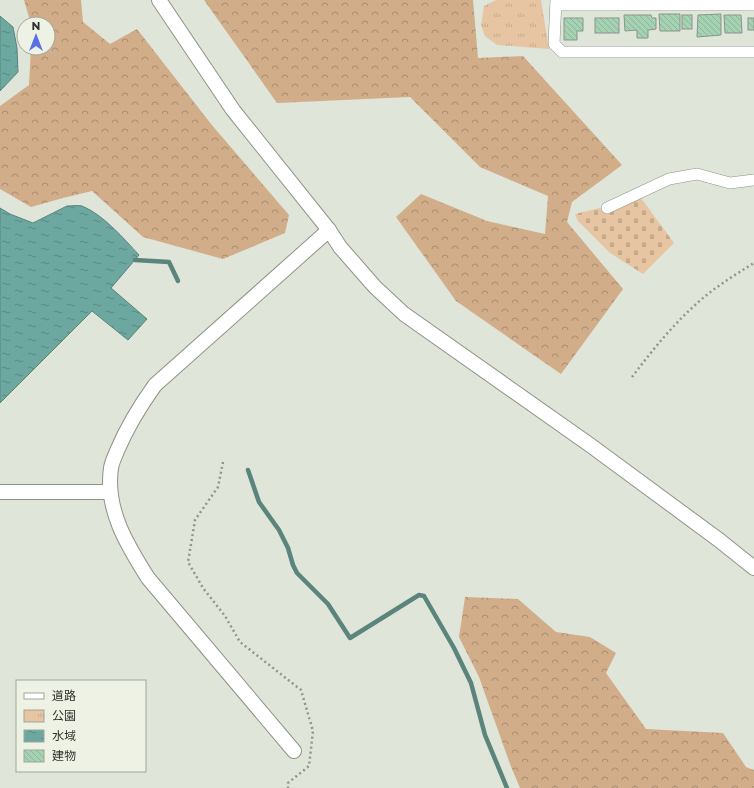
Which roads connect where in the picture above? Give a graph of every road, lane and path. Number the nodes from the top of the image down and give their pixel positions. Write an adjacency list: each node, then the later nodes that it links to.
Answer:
1 (159, 0): 7 (street)
2 (556, 2): 3 (street); 4 (street)
3 (754, 5)
4 (754, 52)
5 (754, 180): 6 (street)
6 (607, 208)
7 (329, 230): 12 (street); 13 (street)
8 (754, 263): 9 (path)
9 (632, 376)
10 (223, 462): 15 (path)
11 (0, 492): 12 (street)
12 (110, 492): 14 (street)
13 (754, 568)
14 (294, 751)
15 (288, 788)

